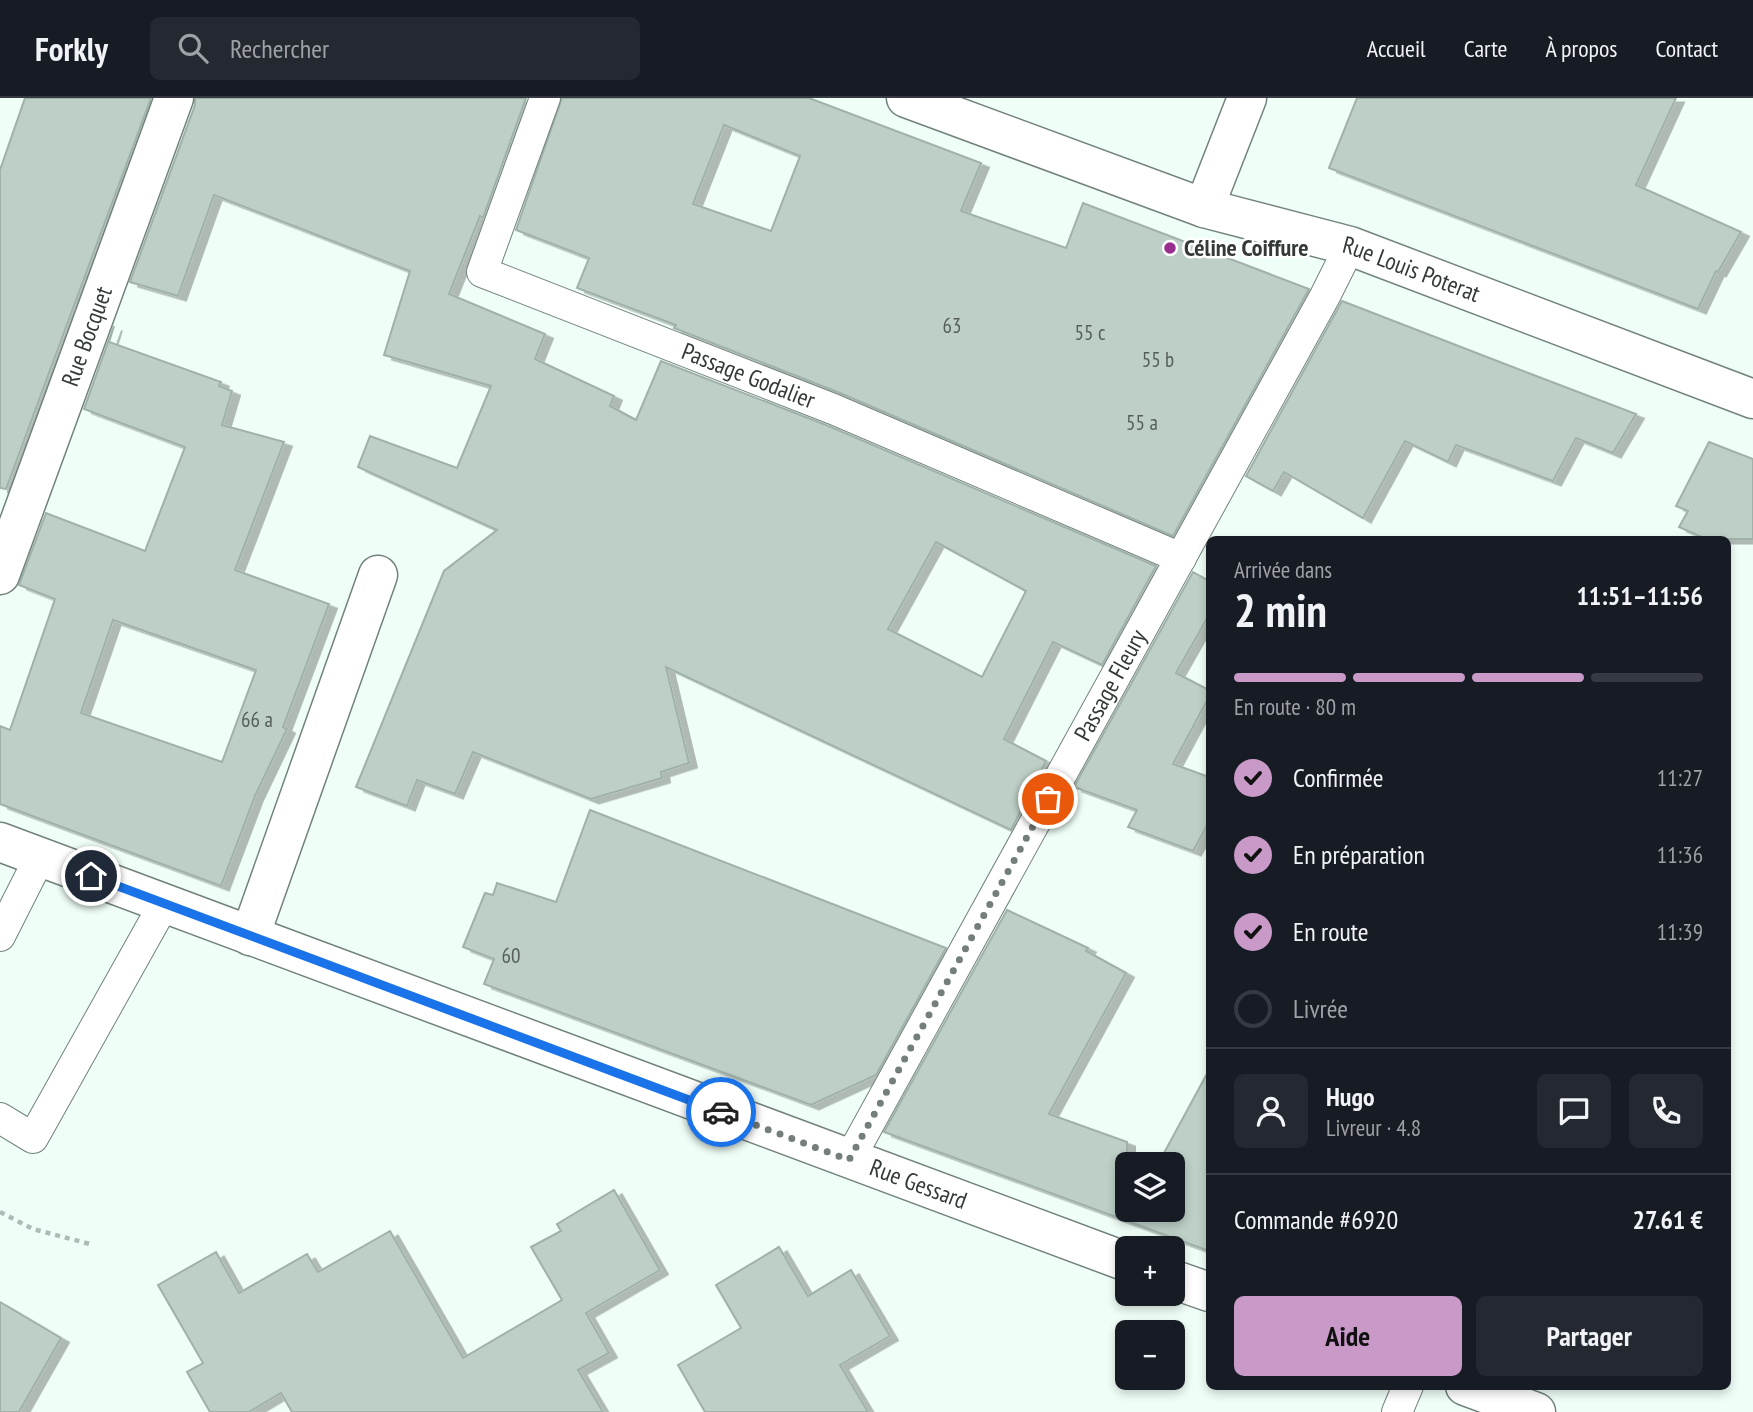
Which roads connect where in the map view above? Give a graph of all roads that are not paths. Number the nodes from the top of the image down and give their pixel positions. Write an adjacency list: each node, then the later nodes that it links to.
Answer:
1 (174, 98): 9 (street, Rue Bocquet)
2 (545, 98): 8 (lane, Passage Godalier)
3 (906, 98): 5 (street, Rue Louis Poterat)
4 (1247, 98): 5 (street)
5 (1204, 208): 6 (street, Rue Louis Poterat)
6 (1350, 246): 7 (street, Rue Louis Poterat); 8 (lane, Passage Fleury)
7 (1753, 398)
8 (1181, 558): 17 (lane, Passage Fleury)
9 (0, 575)
10 (378, 575): 15 (street)
11 (0, 842): 12 (street, Rue Gessard)
12 (40, 857): 13 (street, Rue Gessard); 14 (lane)
13 (164, 904): 15 (street, Rue Gessard); 16 (lane)
14 (0, 936)
15 (250, 936): 17 (street, Rue Gessard)
16 (0, 1118)
17 (849, 1160): 18 (street, Rue Gessard)
18 (1115, 1258)
19 (1185, 1284): 20 (street)
20 (1206, 1291)
21 (1406, 1390): 23 (lane)
22 (1476, 1390): 24 (street)
23 (1397, 1412)
24 (1536, 1412)

